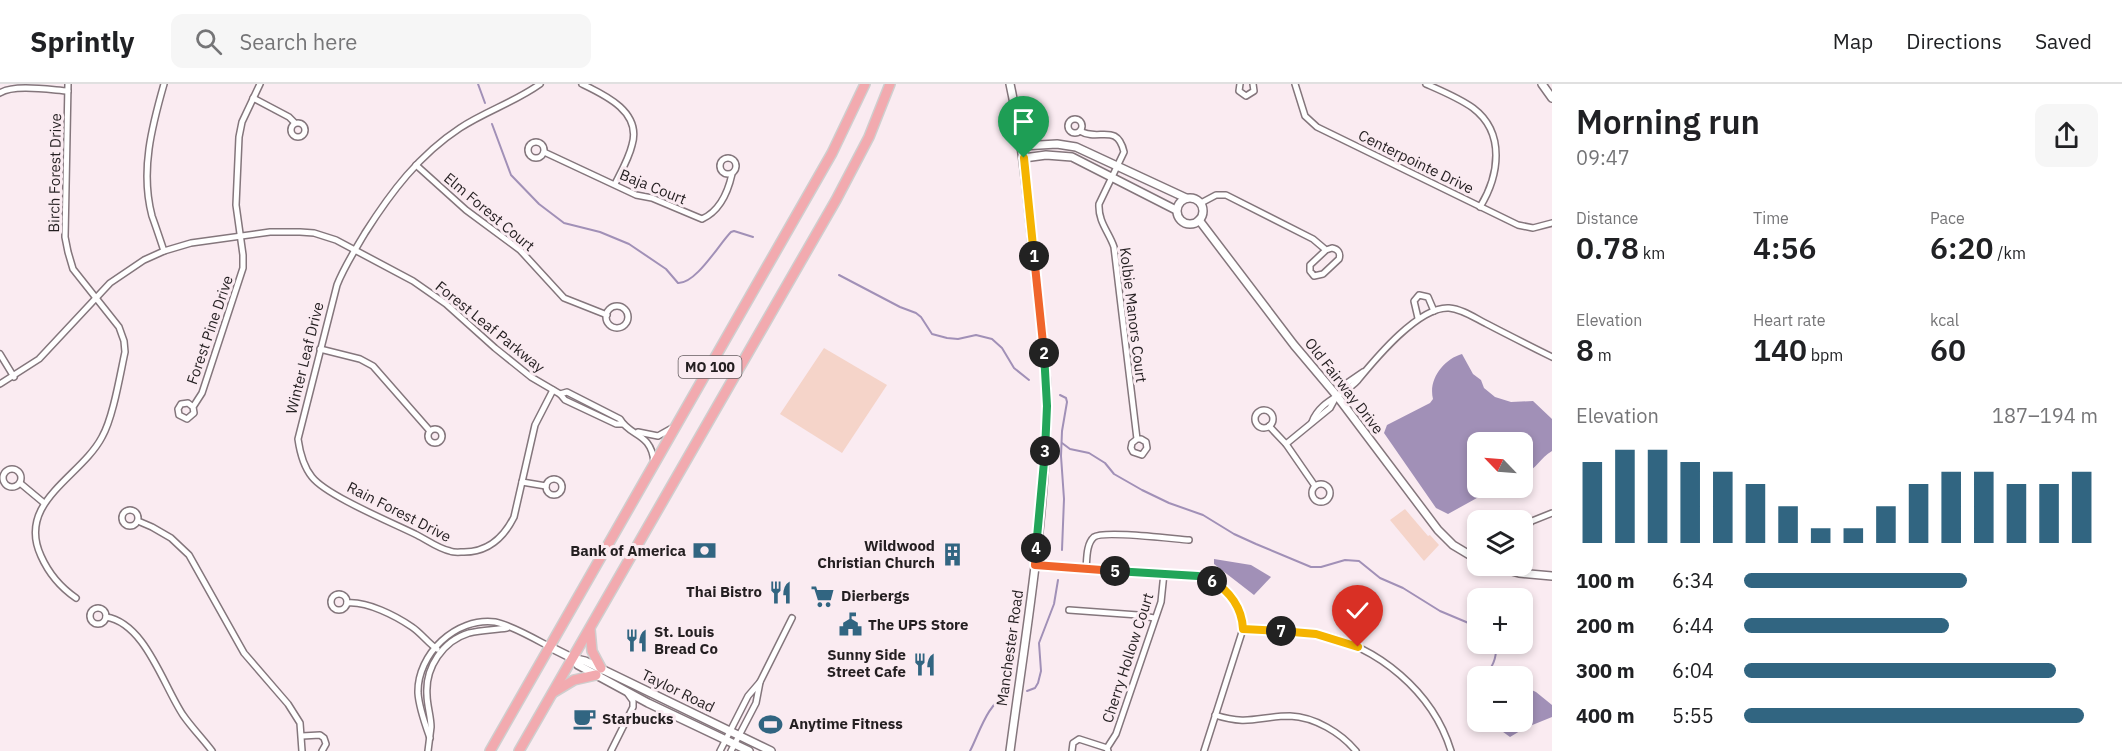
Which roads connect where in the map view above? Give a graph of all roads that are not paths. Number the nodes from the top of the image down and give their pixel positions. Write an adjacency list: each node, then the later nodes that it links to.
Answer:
1 (68, 84): 14 (street, Birch Forest Drive)
2 (164, 84): 37 (street)
3 (260, 84): 16 (street, Forest Pine Drive)
4 (540, 84): 23 (street, Winter Leaf Drive)
5 (582, 84): 27 (street)
6 (865, 84): 50 (highway, MO 100)
7 (890, 84): 79 (highway, MO 100)
8 (1010, 84): 20 (street, Manchester Road)
9 (1240, 84): 10 (street)
10 (1253, 84)
11 (1295, 84): 30 (street, Centerpointe Drive)
12 (1428, 84): 30 (street)
13 (1542, 84): 17 (street)
14 (68, 91): 15 (street); 38 (street, Birch Forest Drive)
15 (0, 93)
16 (253, 98): 18 (street); 34 (street, Forest Pine Drive)
17 (1552, 98)
18 (295, 123)
19 (1080, 131): 24 (street)
20 (1022, 146): 22 (street, Manchester Road); 24 (street)
21 (544, 152): 27 (street, Baja Court)
22 (1024, 158): 26 (street); 68 (street, Manchester Road)
23 (416, 165): 35 (street, Winter Leaf Drive); 40 (street, Elm Forest Court)
24 (1118, 166): 26 (street, Kolbie Manors Court); 28 (street)
25 (732, 174): 27 (street, Baja Court)
26 (1112, 176): 31 (street); 54 (street, Kolbie Manors Court)
27 (615, 184)
28 (1186, 198): 29 (street); 31 (street)
29 (1201, 203): 32 (street); 36 (street)
30 (1480, 207): 33 (street, Centerpointe Drive)
31 (1176, 210): 32 (street)
32 (1199, 220): 48 (street, Old Fairway Drive)
33 (1552, 223)
34 (241, 236): 35 (street, Forest Leaf Parkway); 37 (street, Forest Leaf Parkway); 49 (street, Forest Pine Drive)
35 (356, 249): 42 (street, Winter Leaf Drive); 47 (street, Forest Leaf Parkway)
36 (1326, 250): 36 (street)
37 (164, 251): 38 (street, Forest Leaf Parkway)
38 (96, 297): 45 (street, Forest Leaf Parkway); 62 (street, Birch Forest Drive)
39 (1434, 311): 41 (street); 41 (street); 44 (street)
40 (607, 315): 40 (street, Elm Forest Court)
41 (1418, 318): 48 (street)
42 (320, 349): 52 (street); 57 (street, Winter Leaf Drive)
43 (0, 354): 45 (street)
44 (1552, 357)
45 (14, 376): 46 (street, Forest Leaf Parkway)
46 (0, 384)
47 (553, 390): 53 (street, Forest Leaf Parkway); 58 (street, Rain Forest Drive)
48 (1339, 394): 55 (street); 67 (street, Old Fairway Drive)
49 (193, 407)
50 (675, 426): 53 (street); 56 (highway, MO 100)
51 (1269, 426): 55 (street)
52 (430, 431)
53 (636, 432): 56 (street, Forest Leaf Parkway)
54 (1137, 439)
55 (1286, 444): 61 (street)
56 (654, 465): 81 (highway, MO 100)
57 (310, 476): 58 (street, Rain Forest Drive)
58 (522, 482): 60 (street)
59 (20, 483): 62 (street)
60 (546, 486)
61 (1315, 486)
62 (44, 503): 73 (street, Birch Forest Drive)
63 (1552, 513): 65 (street)
64 (138, 521): 92 (street)
65 (1533, 521)
66 (1189, 540): 69 (street)
67 (1467, 553)
68 (1035, 565): 69 (street); 107 (street, Manchester Road)
69 (1086, 569): 70 (street)
70 (1164, 573): 78 (street, Cherry Hollow Court); 80 (street)
71 (1533, 575): 72 (street)
72 (1552, 576)
73 (76, 598)
74 (347, 603): 82 (street)
75 (1068, 610): 78 (street)
76 (106, 617): 97 (street)
77 (792, 618): 85 (street)
78 (1154, 618): 96 (street, Cherry Hollow Court)
79 (590, 629): 83 (highway, MO 100); 84 (highway)
80 (1243, 629): 90 (street); 111 (street)
81 (550, 647): 82 (street, Taylor Road); 83 (street, Taylor Road); 101 (highway, MO 100)
82 (438, 650): 100 (street)
83 (572, 658): 84 (street, Taylor Road); 87 (highway, MO 100)
84 (598, 672): 86 (street, Taylor Road); 87 (highway); 91 (street, Taylor Road)
85 (760, 682): 91 (street); 93 (street)
86 (627, 692): 88 (street, Taylor Road); 89 (street)
87 (552, 694): 102 (highway, MO 100)
88 (649, 704): 89 (street); 94 (street, Taylor Road)
89 (632, 710): 103 (street)
90 (1215, 716): 109 (street); 110 (street)
91 (730, 731): 93 (street, Taylor Road); 94 (street)
92 (302, 736): 98 (street); 99 (street)
93 (740, 736): 95 (street); 106 (street, Taylor Road)
94 (726, 740): 95 (street, Taylor Road); 104 (street)
95 (733, 748): 105 (street, Taylor Road)
96 (1108, 750): 108 (street, Cherry Hollow Court)
97 (212, 751)
98 (302, 751)
99 (322, 751)
100 (429, 751)
101 (490, 751)
102 (519, 751)
103 (610, 751)
104 (720, 751)
105 (749, 751)
106 (771, 751)
107 (1010, 751)
108 (1072, 751)
109 (1204, 751)
110 (1356, 751)
111 (1451, 751)

